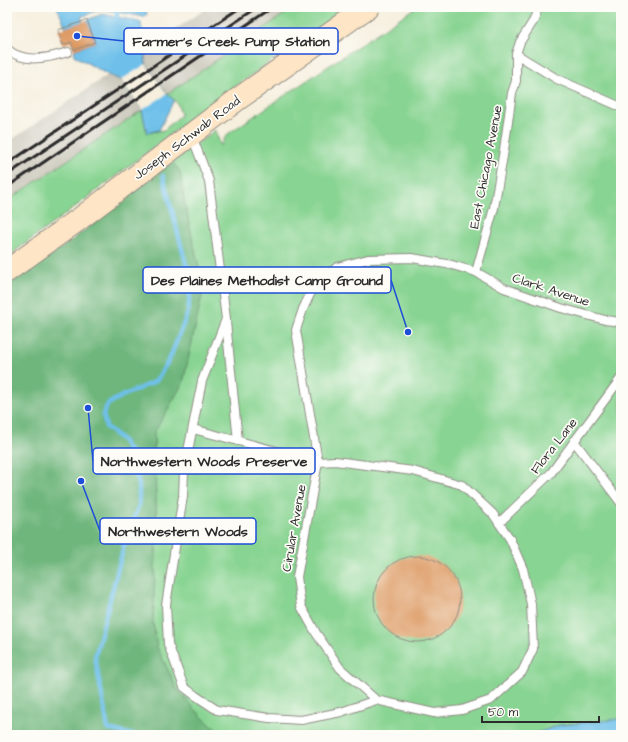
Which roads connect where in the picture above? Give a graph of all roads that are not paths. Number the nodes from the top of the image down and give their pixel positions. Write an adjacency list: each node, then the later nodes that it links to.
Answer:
1 (368, 7): 7 (street, Joseph Schwab Road)
2 (538, 7): 5 (lane, East Chicago Avenue)
3 (7, 49): 4 (lane)
4 (68, 52)
5 (516, 54): 6 (lane); 9 (lane, East Chicago Avenue)
6 (621, 107)
7 (191, 134): 8 (street, Joseph Schwab Road); 10 (lane)
8 (7, 272)
9 (476, 272): 11 (lane, Clark Avenue); 16 (lane)
10 (226, 319): 13 (lane); 14 (lane)
11 (621, 322)
12 (621, 378): 15 (lane, Flora Lane)
13 (193, 429): 14 (lane); 19 (lane)
14 (238, 441): 16 (lane)
15 (574, 441): 17 (lane); 18 (lane, Flora Lane)
16 (318, 462): 18 (lane, Cirular Avenue); 19 (lane, Cirular Avenue)
17 (621, 503)
18 (499, 523): 19 (lane, Cirular Avenue)
19 (376, 700)

